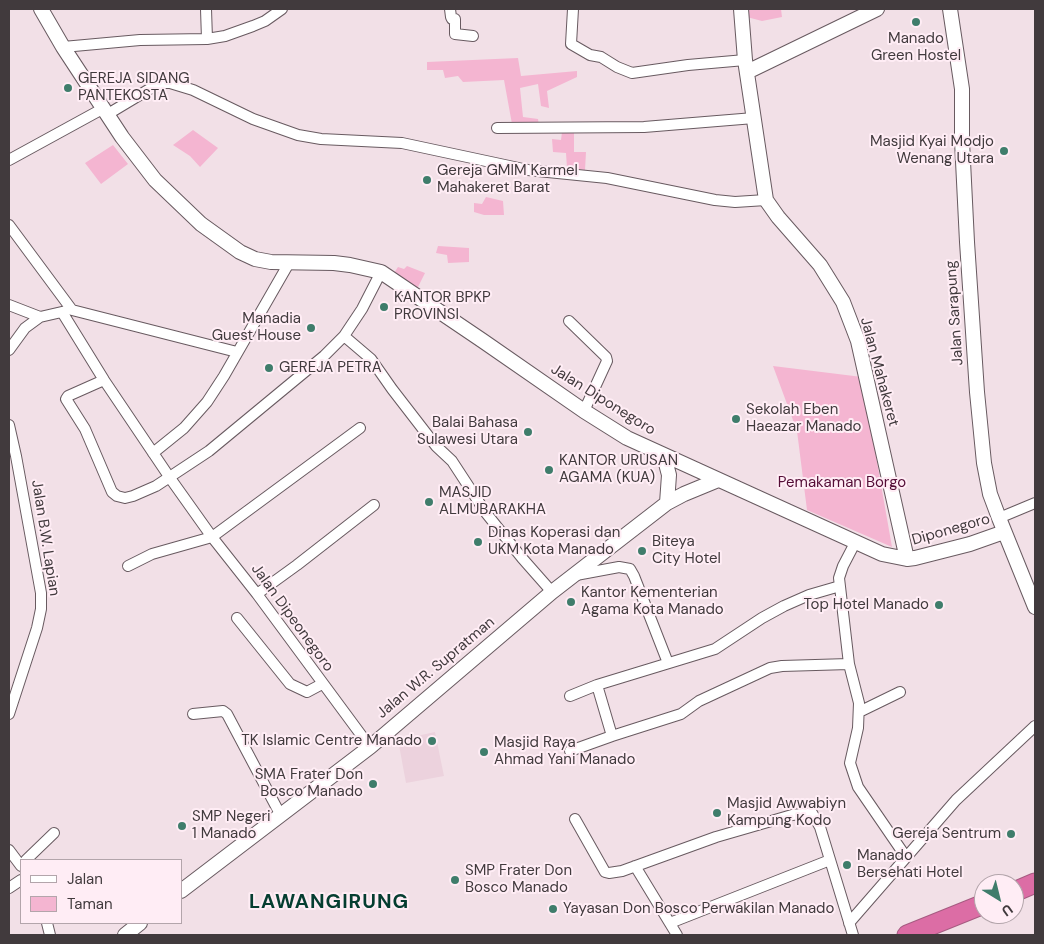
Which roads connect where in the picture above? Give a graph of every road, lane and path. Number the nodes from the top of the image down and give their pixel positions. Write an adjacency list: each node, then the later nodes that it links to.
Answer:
1 (41, 9): 11 (street, Jalan Diponegoro)
2 (206, 9): 10 (street)
3 (282, 9): 10 (street)
4 (450, 9): 9 (street)
5 (572, 9): 12 (street)
6 (741, 9): 12 (street, Jalan Mahakeret)
7 (877, 9): 12 (street)
8 (950, 9): 40 (street, Jalan Sarapung)
9 (474, 36)
10 (207, 39): 11 (street)
11 (63, 47): 13 (street, Jalan Diponegoro)
12 (746, 66): 14 (street, Jalan Mahakeret)
13 (106, 111): 16 (street); 17 (street); 19 (street, Jalan Diponegoro)
14 (754, 118): 15 (street); 17 (street, Jalan Mahakeret)
15 (497, 128)
16 (9, 160)
17 (766, 200): 44 (street, Jalan Mahakeret)
18 (9, 225): 22 (street, Jalan Dipeonegoro)
19 (288, 263): 20 (street, Jalan Diponegoro); 27 (street)
20 (381, 272): 25 (street); 29 (street, Jalan Diponegoro)
21 (9, 305): 23 (street)
22 (67, 311): 23 (street); 27 (street); 28 (street, Jalan Dipeonegoro)
23 (40, 317): 26 (street)
24 (569, 321): 29 (street)
25 (344, 336): 35 (street); 48 (street)
26 (9, 350)
27 (237, 352): 32 (street)
28 (104, 380): 32 (street, Jalan Dipeonegoro); 35 (street)
29 (584, 411): 33 (street, Jalan Diponegoro)
30 (9, 425): 34 (street, Jalan B.W. Lapian)
31 (360, 428): 42 (street)
32 (153, 453): 35 (street, Jalan Dipeonegoro)
33 (664, 456): 36 (street, Jalan Diponegoro); 38 (street)
34 (12, 457): 58 (street, Jalan B.W. Lapian)
35 (170, 478): 42 (street, Jalan Dipeonegoro)
36 (718, 480): 38 (street, Jalan W.R. Supratman); 43 (street, Jalan Diponegoro)
37 (1035, 502): 40 (street)
38 (667, 503): 46 (street, Jalan W.R. Supratman)
39 (374, 505): 49 (street)
40 (999, 518): 41 (street, Jalan Sarapung)
41 (1004, 532): 44 (street, Diponegoro); 50 (street, Jalan Sarapung)
42 (212, 537): 45 (street); 49 (street, Jalan Dipeonegoro)
43 (856, 541): 44 (street, Jalan Diponegoro); 47 (street)
44 (907, 559)
45 (128, 566)
46 (574, 576): 48 (street, Jalan W.R. Supratman); 52 (street)
47 (840, 586): 52 (street); 53 (street)
48 (552, 592): 63 (street, Jalan W.R. Supratman)
49 (257, 594): 54 (street, Jalan Dipeonegoro)
50 (1035, 607)
51 (237, 618): 54 (street)
52 (668, 663): 55 (street)
53 (849, 664): 59 (street); 62 (street)
54 (322, 684): 63 (street, Jalan Dipeonegoro)
55 (597, 685): 57 (street); 62 (street)
56 (900, 692): 59 (street)
57 (570, 696)
58 (9, 712)
59 (859, 712): 69 (street)
60 (193, 714): 65 (street)
61 (1035, 726): 69 (street)
62 (612, 736): 64 (street)
63 (370, 747): 65 (street, Jalan W.R. Supratman)
64 (570, 751)
65 (280, 814): 76 (street, Jalan W.R. Supratman)
66 (575, 818): 73 (street)
67 (54, 833): 70 (street)
68 (9, 850): 72 (street)
69 (906, 857): 79 (street)
70 (27, 859)
71 (830, 860): 73 (street); 78 (street); 79 (street)
72 (20, 864)
73 (635, 866): 78 (street)
74 (20, 881): 75 (street)
75 (9, 888)
76 (182, 890)
77 (974, 908): 84 (highway)
78 (670, 923): 82 (street)
79 (849, 923): 83 (street)
80 (139, 924): 81 (street)
81 (125, 935)
82 (677, 935)
83 (853, 935)
84 (907, 935)

